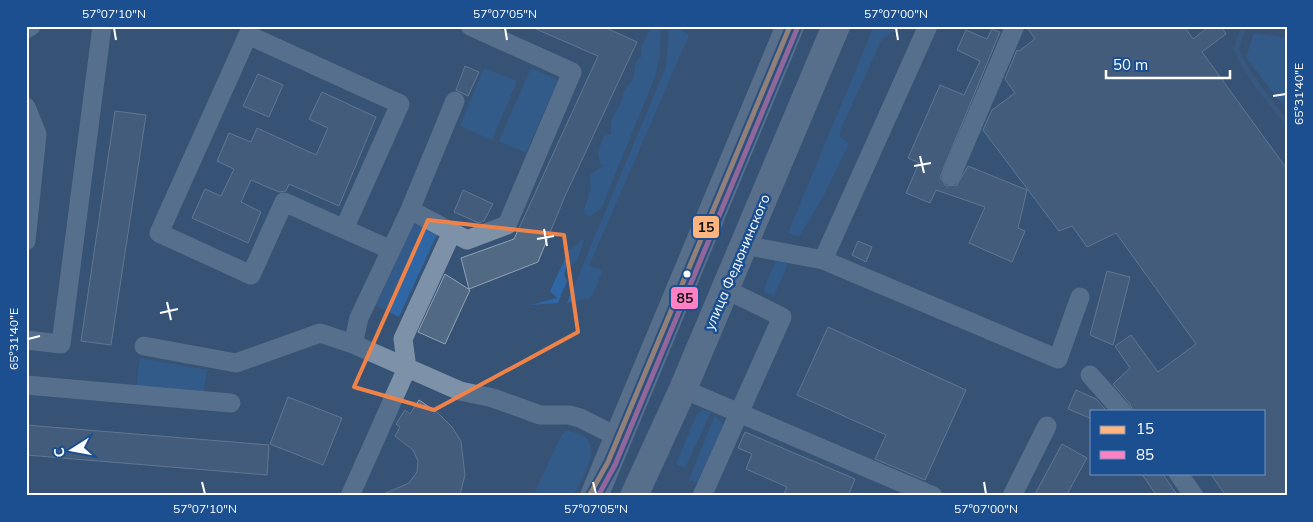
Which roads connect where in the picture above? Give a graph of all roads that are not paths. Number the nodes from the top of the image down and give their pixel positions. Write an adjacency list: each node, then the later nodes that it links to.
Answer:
1 (31, 26): 8 (lane)
2 (102, 26): 21 (lane)
3 (470, 26): 14 (lane)
4 (790, 26): 32 (highway)
5 (836, 26): 16 (highway, улица Федюнинского)
6 (928, 26): 18 (lane)
7 (1015, 26): 11 (lane)
8 (26, 29)
9 (455, 101): 12 (lane)
10 (26, 107): 15 (lane)
11 (951, 176)
12 (410, 210): 14 (lane); 17 (lane)
13 (344, 229): 13 (lane); 17 (lane)
14 (452, 232): 24 (lane)
15 (26, 241)
16 (744, 245): 18 (lane); 19 (highway, улица Федюнинского)
17 (391, 250): 22 (lane)
18 (823, 260): 20 (lane)
19 (726, 290): 27 (highway, улица Федюнинского); 30 (lane)
20 (1080, 298)
21 (26, 340)
22 (353, 344): 23 (lane); 24 (lane)
23 (144, 346)
24 (407, 368): 32 (lane); 34 (lane)
25 (1090, 375): 29 (lane)
26 (26, 385): 28 (lane)
27 (683, 389): 30 (lane); 36 (highway, улица Федюнинского)
28 (231, 403)
29 (1121, 410)
30 (739, 413): 37 (lane); 38 (lane)
31 (1047, 426): 39 (lane)
32 (618, 437): 35 (highway)
33 (1179, 474): 40 (lane)
34 (350, 496)
35 (594, 496)
36 (634, 496)
37 (702, 496)
38 (933, 496)
39 (1012, 496)
40 (1194, 496)

